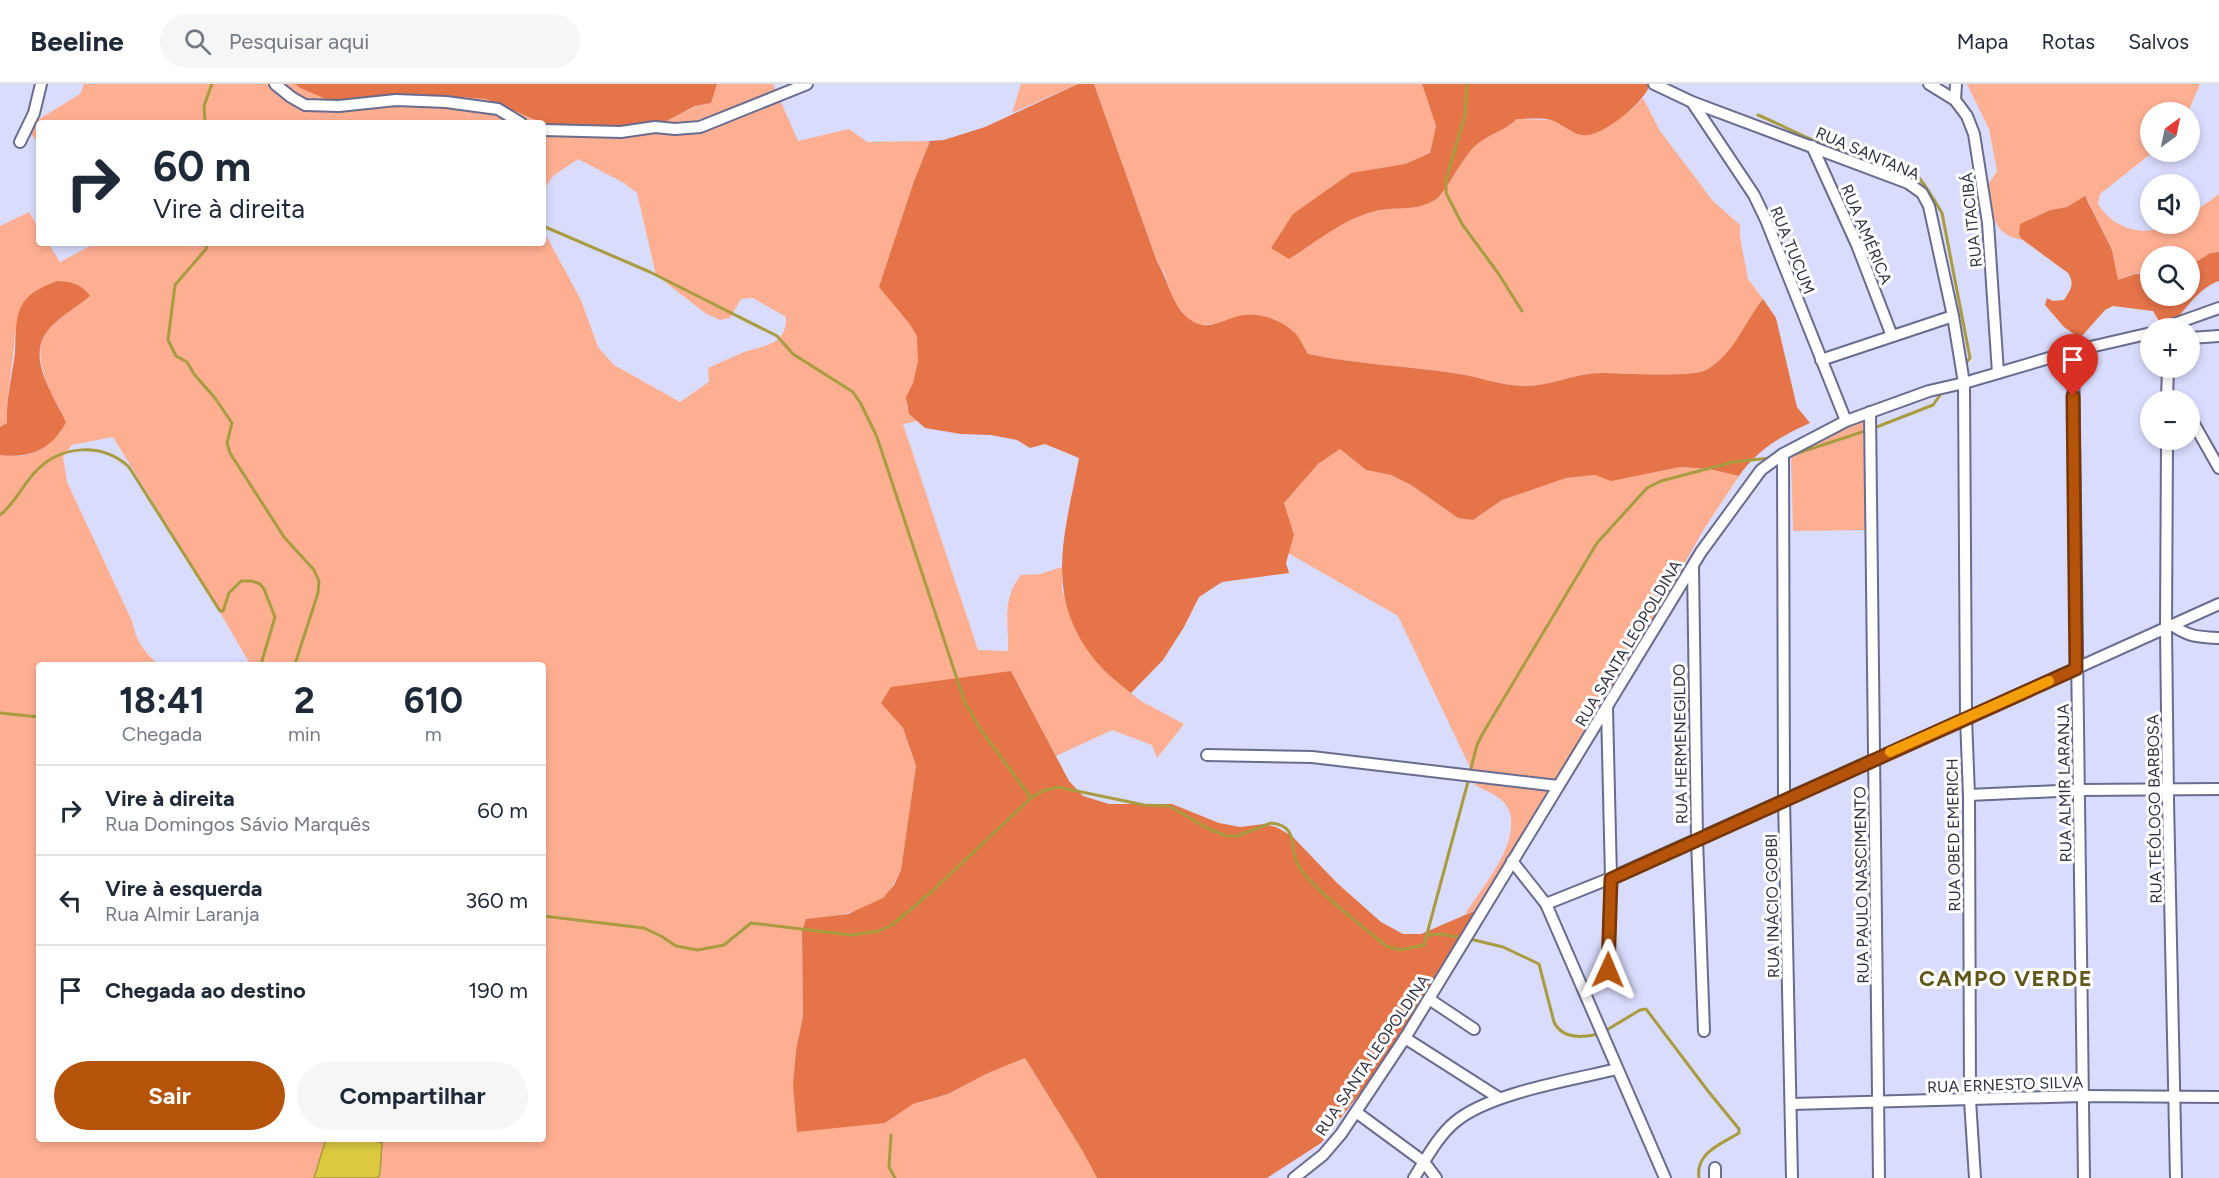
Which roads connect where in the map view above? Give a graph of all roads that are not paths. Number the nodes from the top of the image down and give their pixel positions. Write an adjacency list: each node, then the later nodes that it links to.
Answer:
1 (41, 84): 11 (street)
2 (276, 84): 9 (street)
3 (807, 84): 10 (street)
4 (1654, 84): 8 (street, RUA SANTANA)
5 (1929, 84): 7 (street, RUA ITACIBÁ)
6 (1956, 84): 7 (street)
7 (1955, 100): 22 (street, RUA ITACIBÁ)
8 (1692, 102): 12 (street, RUA SANTANA); 21 (street, RUA TUCUM)
9 (516, 120)
10 (546, 130)
11 (20, 142)
12 (1812, 146): 14 (street, RUA SANTANA); 16 (street, RUA AMÉRICA)
13 (2219, 308): 15 (street)
14 (1953, 316): 16 (street); 23 (street, RUA SANTANA)
15 (2191, 318)
16 (1892, 336): 21 (street)
17 (2219, 336): 18 (street)
18 (2200, 337)
19 (2140, 338): 20 (street, RUA SANTA LEOPOLDINA)
20 (2073, 351): 22 (street, RUA SANTA LEOPOLDINA); 34 (street, RUA ALMIR LARANJA)
21 (1821, 360): 25 (street, RUA TUCUM)
22 (1998, 374): 23 (street, RUA SANTA LEOPOLDINA)
23 (1964, 383): 24 (street, RUA SANTA LEOPOLDINA); 36 (street, RUA OBED EMERICH)
24 (1870, 412): 25 (street, RUA SANTA LEOPOLDINA); 38 (street, RUA PAULO NASCIMENTO)
25 (1846, 421): 28 (street, RUA SANTA LEOPOLDINA)
26 (2200, 433): 29 (street)
27 (2167, 450): 32 (street, RUA TEÓLOGO BARBOSA)
28 (1783, 454): 30 (street, RUA SANTA LEOPOLDINA); 44 (street, RUA INÁCIO GOBBI)
29 (2217, 460)
30 (1693, 565): 35 (street, RUA SANTA LEOPOLDINA); 45 (street, RUA HERMENEGILDO)
31 (2219, 604): 32 (street)
32 (2169, 626): 33 (street); 34 (street); 40 (street, RUA TEÓLOGO BARBOSA)
33 (2219, 638)
34 (2076, 669): 36 (street); 42 (street, RUA ALMIR LARANJA)
35 (1607, 708): 39 (street, RUA SANTA LEOPOLDINA); 47 (street)
36 (1966, 718): 38 (street); 43 (street, RUA OBED EMERICH)
37 (1207, 755): 39 (street)
38 (1874, 759): 44 (street); 60 (street, RUA PAULO NASCIMENTO)
39 (1558, 786): 46 (street, RUA SANTA LEOPOLDINA)
40 (2168, 789): 41 (street); 42 (street); 56 (street, RUA TEÓLOGO BARBOSA)
41 (2219, 789)
42 (2079, 790): 43 (street); 55 (street, RUA ALMIR LARANJA)
43 (1969, 795): 59 (street, RUA OBED EMERICH)
44 (1784, 799): 45 (street); 61 (street, RUA INÁCIO GOBBI)
45 (1697, 839): 47 (street); 52 (street, RUA HERMENEGILDO)
46 (1512, 861): 48 (street); 50 (street, RUA SANTA LEOPOLDINA)
47 (1611, 879): 48 (street); 49 (street)
48 (1546, 904): 54 (street)
49 (1608, 970)
50 (1429, 999): 51 (street); 53 (street, RUA SANTA LEOPOLDINA)
51 (1474, 1029)
52 (1704, 1031)
53 (1405, 1038): 58 (street); 62 (street, RUA SANTA LEOPOLDINA)
54 (1617, 1069): 58 (street); 67 (street)
55 (2083, 1096): 56 (street, RUA ERNESTO SILVA); 59 (street, RUA ERNESTO SILVA); 71 (street, RUA ALMIR LARANJA)
56 (2175, 1097): 57 (street, RUA ERNESTO SILVA); 72 (street, RUA TEÓLOGO BARBOSA)
57 (2219, 1097)
58 (1499, 1098): 63 (street)
59 (1970, 1100): 60 (street, RUA ERNESTO SILVA); 70 (street, RUA OBED EMERICH)
60 (1879, 1103): 61 (street, RUA ERNESTO SILVA); 69 (street, RUA PAULO NASCIMENTO)
61 (1791, 1104): 68 (street, RUA INÁCIO GOBBI)
62 (1356, 1112): 63 (street); 64 (street, RUA SANTA LEOPOLDINA)
63 (1424, 1162): 65 (street); 66 (street)
64 (1299, 1177)
65 (1414, 1178)
66 (1436, 1178)
67 (1665, 1178)
68 (1792, 1178)
69 (1879, 1178)
70 (1975, 1178)
71 (2084, 1178)
72 (2176, 1178)

